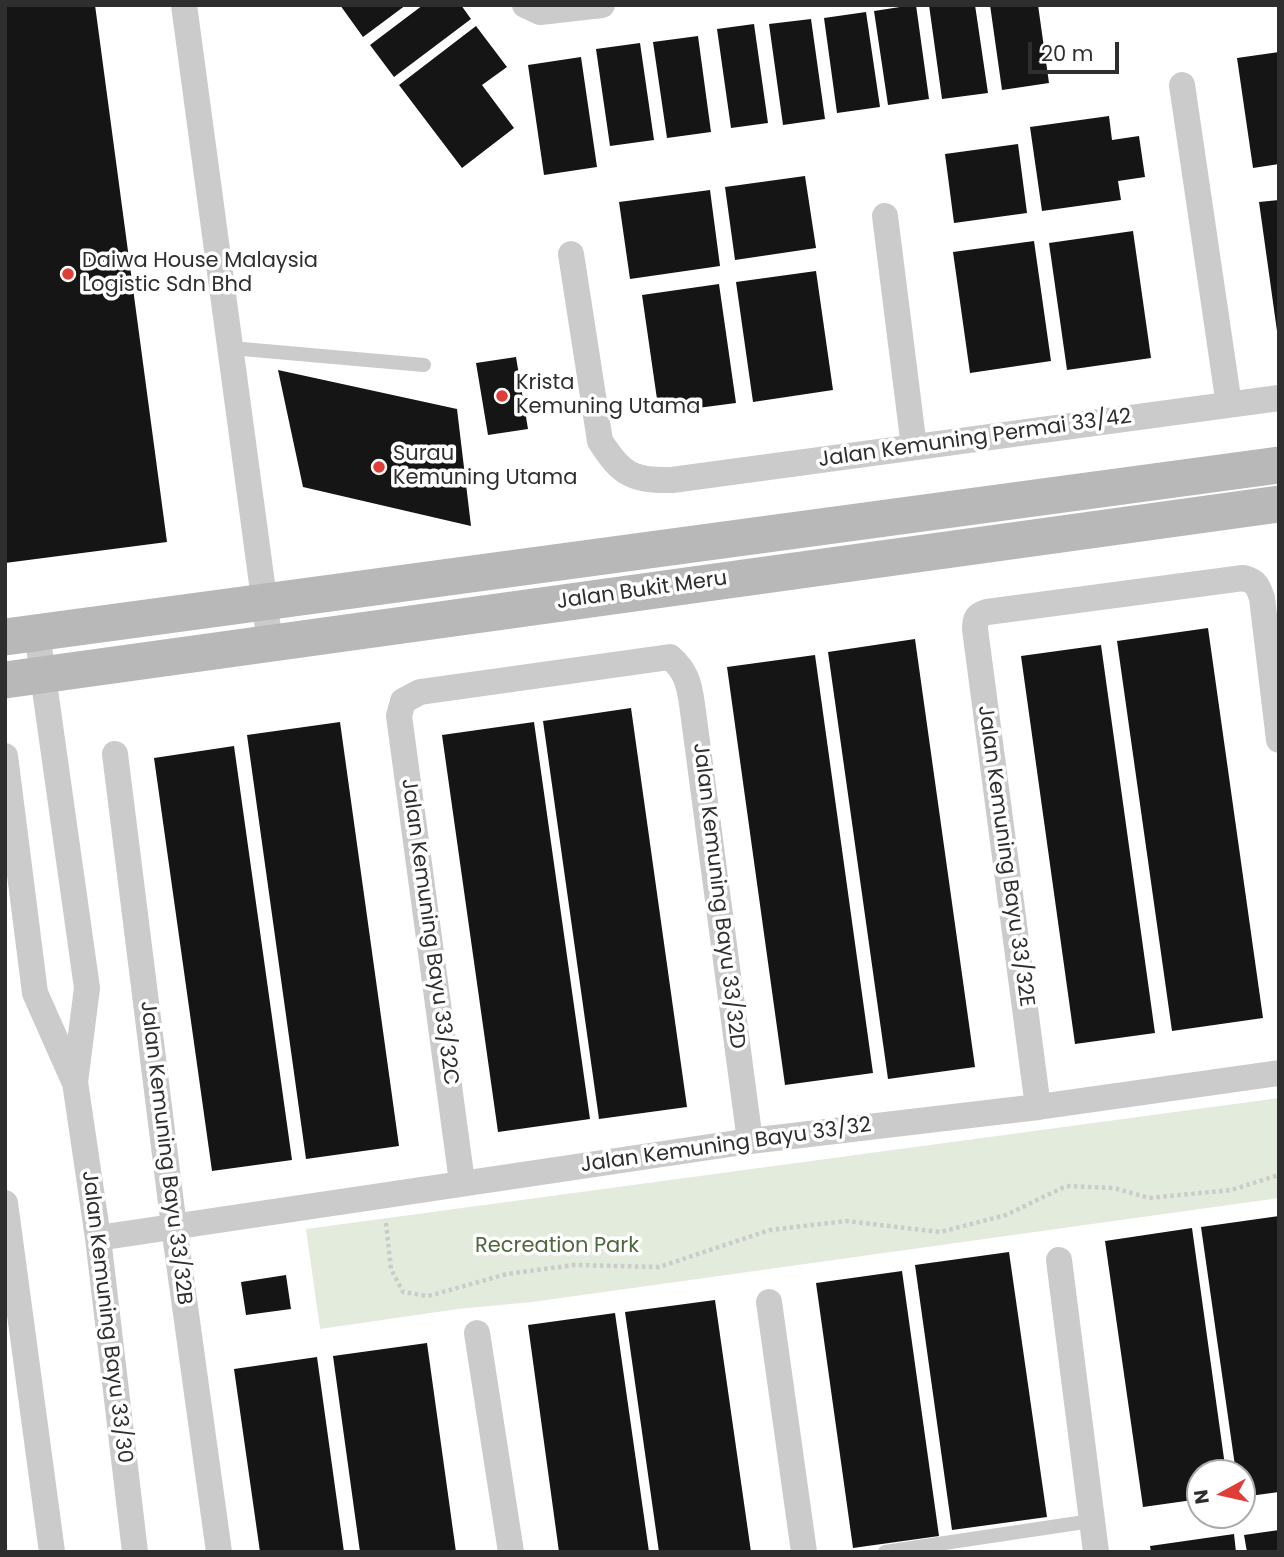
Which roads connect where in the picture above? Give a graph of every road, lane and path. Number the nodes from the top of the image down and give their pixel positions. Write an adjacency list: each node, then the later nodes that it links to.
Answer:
1 (184, 5): 7 (street)
2 (525, 5): 3 (street)
3 (602, 5)
4 (1182, 85): 10 (street)
5 (884, 216): 11 (street)
6 (572, 254): 11 (street, Jalan Kemuning Permai 33/42)
7 (231, 348): 8 (lane); 14 (street)
8 (424, 365)
9 (1279, 398): 10 (street, Jalan Kemuning Permai 33/42)
10 (1229, 405): 11 (street, Jalan Kemuning Permai 33/42)
11 (914, 447)
12 (1279, 465): 14 (main road, Jalan Bukit Meru)
13 (1279, 504): 16 (main road, Jalan Bukit Meru)
14 (264, 601): 15 (main road, Jalan Bukit Meru); 16 (street)
15 (21, 635): 17 (street, Jalan Kemuning Bayu 33/30)
16 (270, 643): 17 (main road, Jalan Bukit Meru)
17 (42, 676): 18 (main road, Jalan Bukit Meru); 24 (street, Jalan Kemuning Bayu 33/30)
18 (5, 680)
19 (420, 692): 26 (street, Jalan Kemuning Bayu 33/32D); 28 (street, Jalan Kemuning Bayu 33/32C)
20 (1279, 740): 25 (street, Jalan Kemuning Bayu 33/32E)
21 (115, 754): 31 (street, Jalan Kemuning Bayu 33/32B)
22 (5, 756): 24 (street, Jalan Kemuning Bayu 33/30)
23 (1279, 1073): 25 (street, Jalan Kemuning Bayu 33/32)
24 (75, 1082): 32 (street, Jalan Kemuning Bayu 33/30)
25 (1038, 1107): 26 (street, Jalan Kemuning Bayu 33/32)
26 (750, 1141): 28 (street, Jalan Kemuning Bayu 33/32)
27 (1279, 1175): 29 (path)
28 (462, 1182): 29 (street, Jalan Kemuning Bayu 33/32)
29 (383, 1195): 31 (street, Jalan Kemuning Bayu 33/32)
30 (5, 1203): 37 (street)
31 (174, 1227): 32 (street, Jalan Kemuning Bayu 33/32); 39 (street, Jalan Kemuning Bayu 33/32B)
32 (98, 1238): 38 (street, Jalan Kemuning Bayu 33/30)
33 (1059, 1260): 36 (street)
34 (769, 1302): 41 (street)
35 (477, 1333): 40 (street)
36 (1091, 1521): 42 (lane); 43 (street)
37 (52, 1552)
38 (135, 1552)
39 (219, 1552)
40 (511, 1552)
41 (804, 1552)
42 (885, 1552)
43 (1096, 1552)

